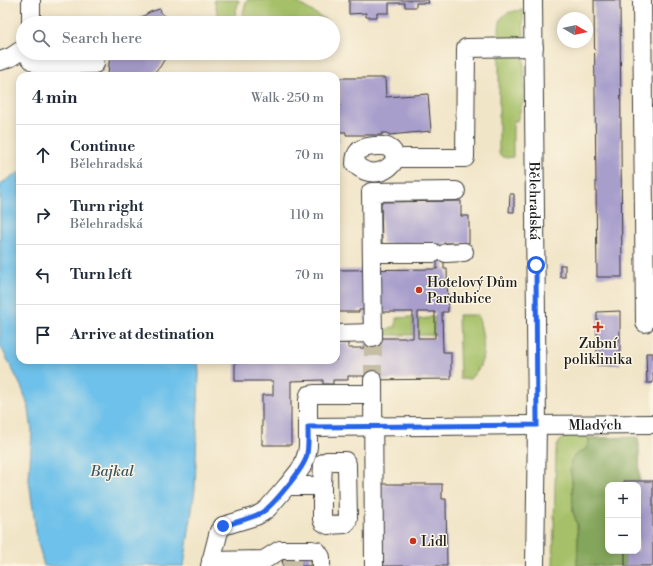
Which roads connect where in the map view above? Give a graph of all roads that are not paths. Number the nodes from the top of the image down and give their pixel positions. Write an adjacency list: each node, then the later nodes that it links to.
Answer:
1 (30, 0): 4 (street)
2 (533, 0): 5 (street, Bělehradská)
3 (642, 0): 14 (street)
4 (31, 16)
5 (534, 47): 10 (street); 17 (street, Bělehradská)
6 (16, 54): 8 (street)
7 (32, 60): 9 (street)
8 (0, 61)
9 (95, 64)
10 (396, 158)
11 (456, 191): 13 (street)
12 (464, 252): 13 (street)
13 (372, 254): 15 (street)
14 (645, 323)
15 (340, 334)
16 (653, 424): 17 (street, Mladých)
17 (537, 425): 19 (street); 27 (street, Bělehradská)
18 (308, 427): 19 (street); 19 (street); 20 (street)
19 (374, 427): 26 (street)
20 (287, 486): 21 (street); 23 (street)
21 (322, 486)
22 (264, 563): 23 (street); 24 (street); 25 (street)
23 (211, 564)
24 (283, 564)
25 (317, 565)
26 (374, 566)
27 (535, 566)

